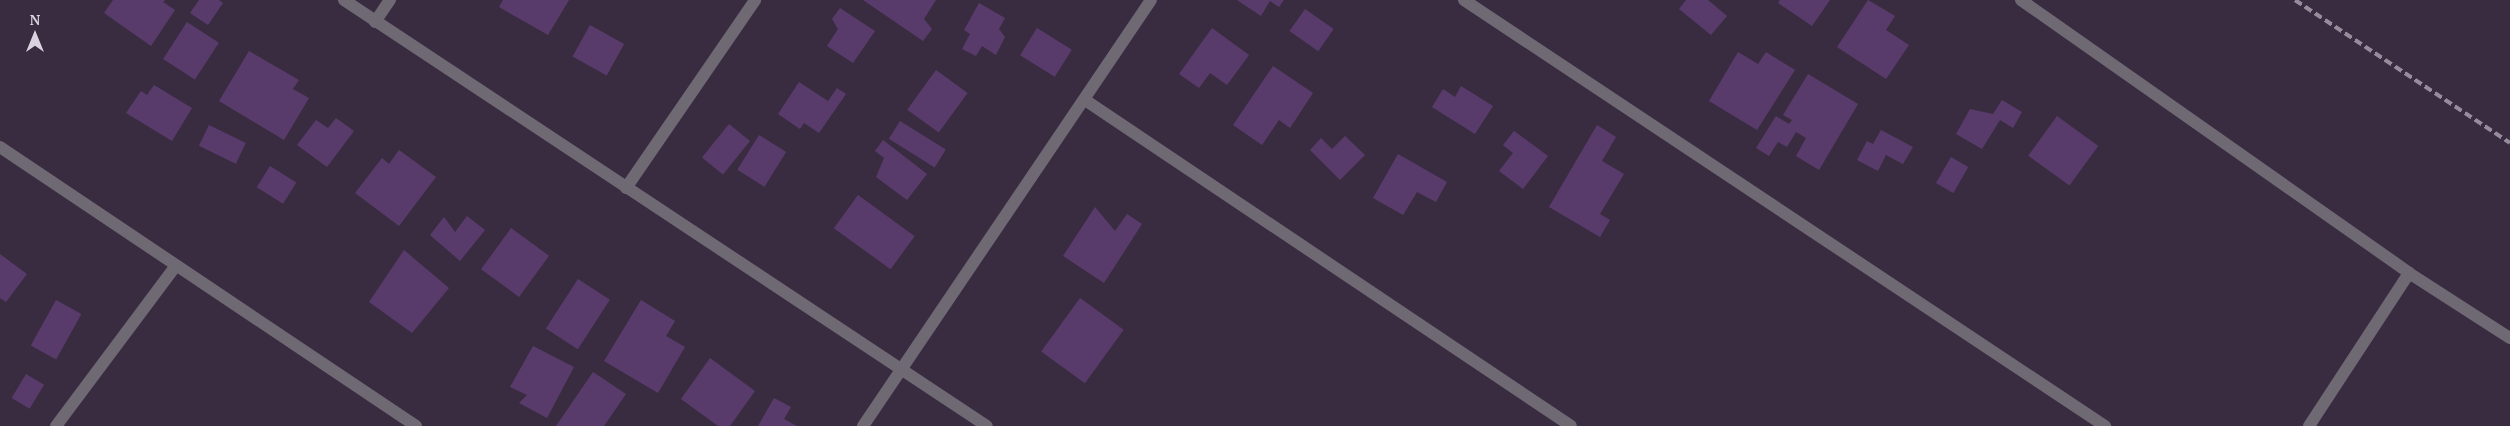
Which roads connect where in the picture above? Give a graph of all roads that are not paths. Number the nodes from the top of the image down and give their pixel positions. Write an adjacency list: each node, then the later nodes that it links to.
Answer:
1 (344, 0): 7 (street)
2 (390, 0): 7 (street)
3 (755, 0): 10 (street)
4 (1151, 0): 8 (street)
5 (1464, 0): 20 (street)
6 (2021, 0): 12 (street)
7 (375, 22): 10 (street)
8 (1085, 100): 14 (street); 19 (street)
9 (0, 147): 11 (street)
10 (626, 188): 14 (street)
11 (176, 267): 15 (street); 16 (street)
12 (2409, 273): 13 (street); 21 (street)
13 (2510, 338)
14 (901, 369): 17 (street); 18 (street)
15 (56, 426)
16 (416, 426)
17 (863, 426)
18 (987, 426)
19 (1571, 426)
20 (2105, 426)
21 (2309, 426)

